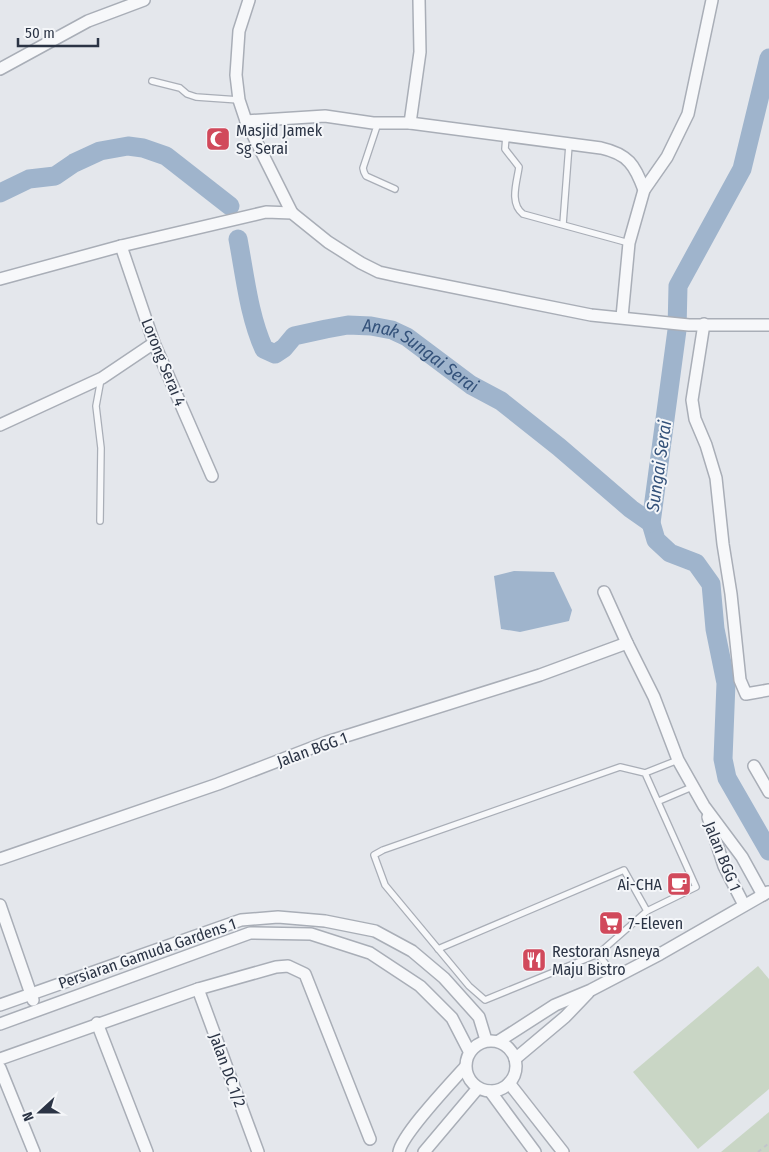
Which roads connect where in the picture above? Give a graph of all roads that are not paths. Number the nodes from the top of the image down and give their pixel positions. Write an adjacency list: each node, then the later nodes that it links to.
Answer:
1 (144, 0): 5 (street)
2 (250, 0): 7 (street)
3 (419, 0): 10 (street)
4 (712, 0): 14 (street)
5 (0, 68)
6 (152, 81): 7 (lane)
7 (239, 100): 8 (street)
8 (246, 121): 9 (street); 15 (street)
9 (378, 123): 10 (street); 13 (lane)
10 (410, 124): 11 (street)
11 (506, 136): 12 (street); 16 (lane)
12 (569, 145): 14 (street); 16 (lane)
13 (395, 189)
14 (644, 190): 17 (street)
15 (292, 213): 18 (street); 20 (street)
16 (562, 224): 17 (lane)
17 (629, 243): 20 (street)
18 (121, 246): 19 (street); 23 (street, Lorong Serai 4)
19 (0, 278)
20 (622, 317): 21 (street)
21 (704, 324): 22 (street); 30 (street)
22 (769, 325)
23 (154, 343): 24 (street); 26 (street, Lorong Serai 4)
24 (102, 378): 25 (street); 27 (lane)
25 (0, 425)
26 (212, 476)
27 (100, 521)
28 (604, 592): 29 (street, Jalan BGG 1)
29 (627, 644): 31 (street, Jalan BGG 1); 38 (street, Jalan BGG 1)
30 (769, 690)
31 (678, 760): 33 (lane); 34 (street, Jalan BGG 1)
32 (754, 766): 35 (street)
33 (645, 772): 36 (lane); 43 (lane)
34 (692, 786): 36 (lane); 37 (street, Jalan BGG 1)
35 (769, 792)
36 (659, 801): 42 (lane)
37 (704, 806): 39 (street, Jalan BGG 1); 41 (street, Jalan BGG 1)
38 (0, 859)
39 (766, 893): 41 (street, Jalan BGG 1)
40 (0, 905): 48 (street)
41 (744, 905): 45 (street, Jalan BGG 1)
42 (648, 911): 43 (lane); 44 (lane)
43 (438, 949): 44 (lane)
44 (598, 954): 45 (lane)
45 (615, 976): 47 (street, Jalan BGG 1)
46 (198, 989): 51 (street); 63 (street); 66 (street, Jalan DC 1/2)
47 (591, 990): 54 (street, Jalan BGG 1); 57 (street, Jalan BGG 1)
48 (31, 995): 49 (street, Persiaran Gamuda Gardens 1); 50 (street); 53 (street, Persiaran Gamuda Gardens 1)
49 (0, 1005)
50 (36, 1010): 52 (street, Persiaran Gamuda Gardens 1); 55 (street, Persiaran Gamuda Gardens 1)
51 (97, 1023): 56 (street); 65 (street)
52 (0, 1024)
53 (486, 1040): 54 (street); 55 (street)
54 (499, 1041): 57 (street)
55 (470, 1051): 58 (street)
56 (0, 1058)
57 (515, 1059): 60 (street)
58 (465, 1067): 61 (street); 67 (street)
59 (0, 1068): 64 (street)
60 (510, 1083): 62 (street); 70 (street)
61 (478, 1088): 62 (street); 68 (street)
62 (490, 1091): 69 (street)
63 (370, 1139)
64 (34, 1152)
65 (147, 1152)
66 (258, 1152)
67 (400, 1152)
68 (424, 1152)
69 (535, 1152)
70 (564, 1152)

